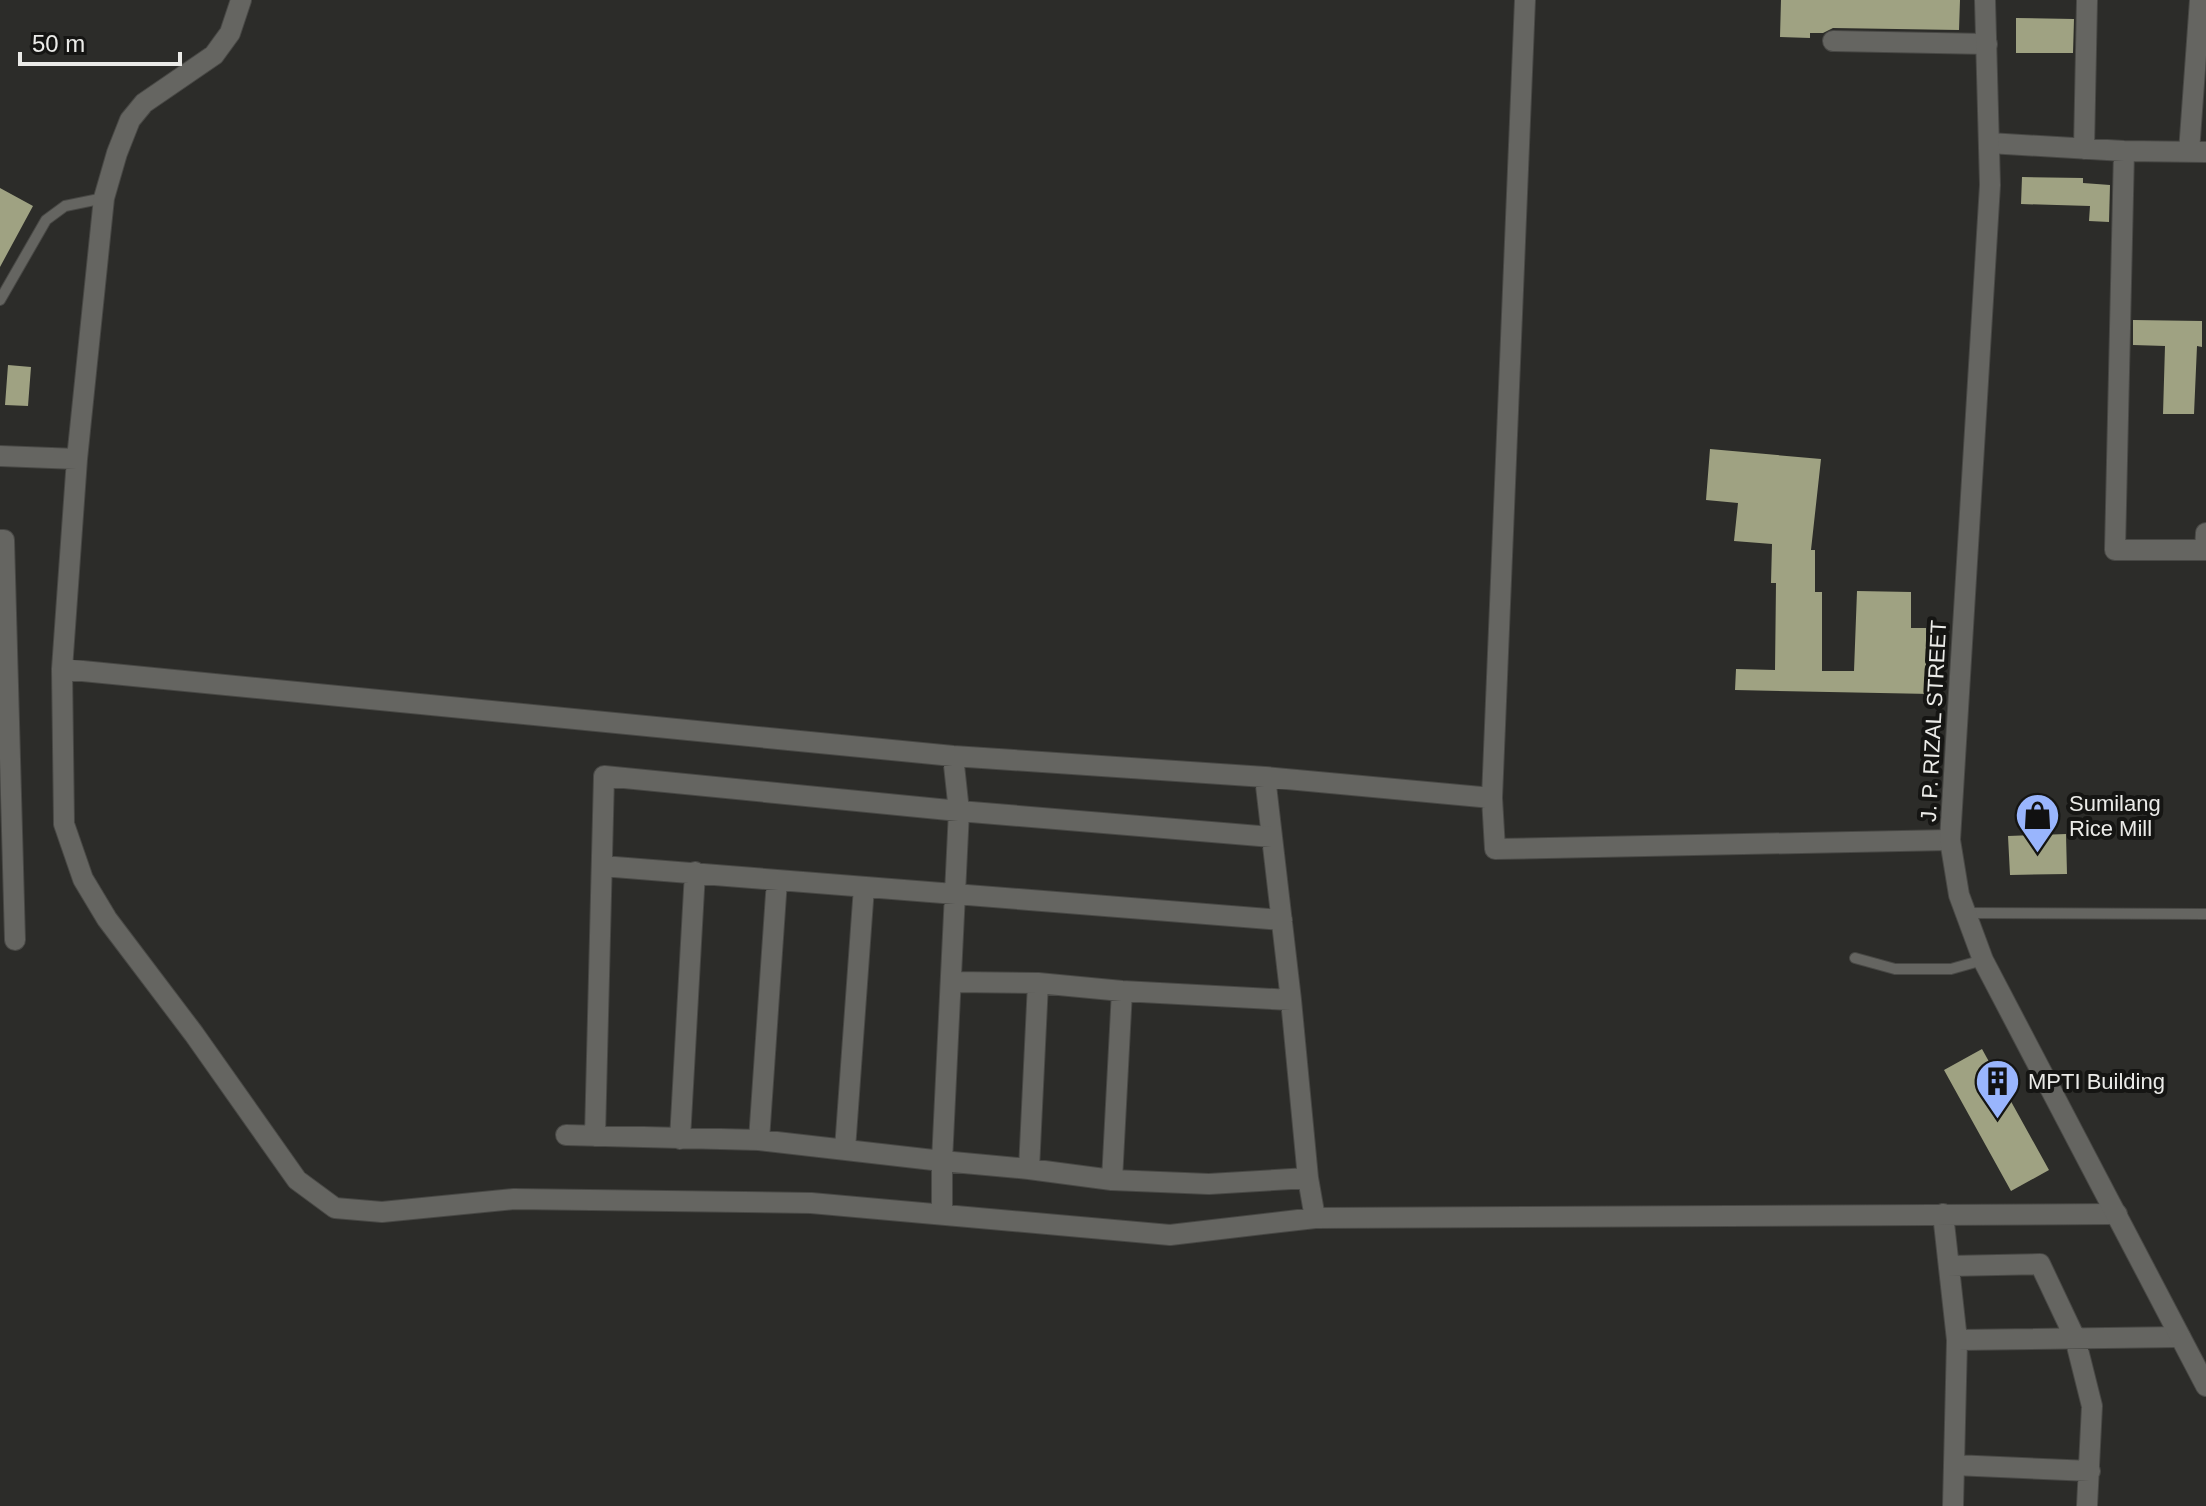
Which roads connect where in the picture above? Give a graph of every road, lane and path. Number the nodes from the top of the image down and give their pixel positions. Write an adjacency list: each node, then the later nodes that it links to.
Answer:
1 (241, 0): 12 (street)
2 (1525, 0): 21 (street)
3 (1985, 0): 7 (street, J. P. RIZAL STREET)
4 (2087, 0): 9 (street)
5 (2200, 0): 11 (street)
6 (1833, 41): 7 (street)
7 (1987, 44): 8 (street, J. P. RIZAL STREET)
8 (1989, 143): 9 (street); 24 (street, J. P. RIZAL STREET)
9 (2084, 149): 10 (street)
10 (2124, 151): 11 (street); 16 (street)
11 (2198, 152)
12 (104, 198): 13 (lane); 15 (street)
13 (0, 300)
14 (0, 456): 15 (street)
15 (77, 459): 18 (street)
16 (2206, 533)
17 (0, 540): 33 (street)
18 (62, 669): 19 (street); 49 (street)
19 (953, 756): 20 (street); 22 (street)
20 (1265, 777): 21 (street); 23 (street)
21 (1492, 798): 24 (street)
22 (959, 811): 23 (street); 25 (street); 29 (street)
23 (1272, 837): 32 (street)
24 (1950, 840): 30 (street, J. P. RIZAL STREET)
25 (602, 866): 26 (street); 41 (street)
26 (695, 872): 27 (street); 42 (street)
27 (777, 880): 28 (street); 43 (street)
28 (864, 887): 29 (street); 44 (street)
29 (954, 895): 32 (street); 36 (street)
30 (1965, 913): 31 (lane); 35 (street, J. P. RIZAL STREET)
31 (2206, 914)
32 (1282, 920): 39 (street)
33 (15, 940)
34 (1855, 958): 35 (lane)
35 (1983, 960): 51 (street, J. P. RIZAL STREET)
36 (952, 982): 37 (street); 45 (street)
37 (1038, 983): 38 (street); 46 (street)
38 (1122, 991): 39 (street); 48 (street)
39 (1291, 1000): 47 (street)
40 (566, 1135): 41 (street)
41 (595, 1136): 42 (street)
42 (680, 1139): 43 (street)
43 (759, 1140): 44 (street)
44 (845, 1149): 45 (street)
45 (942, 1161): 46 (street); 49 (street)
46 (1029, 1169): 48 (street)
47 (1308, 1178): 48 (street); 52 (street)
48 (1112, 1180)
49 (942, 1214): 52 (street)
50 (1943, 1214): 51 (street); 52 (street); 53 (street)
51 (2117, 1214): 54 (street, J. P. RIZAL STREET)
52 (1315, 1218)
53 (1949, 1266): 55 (street); 56 (street)
54 (2180, 1337): 55 (street); 57 (street, J. P. RIZAL STREET)
55 (2075, 1338): 56 (street); 59 (street)
56 (1957, 1340): 58 (street)
57 (2206, 1386)
58 (1954, 1465): 59 (street); 60 (street)
59 (2090, 1471): 61 (street)
60 (1953, 1506)
61 (2087, 1506)

